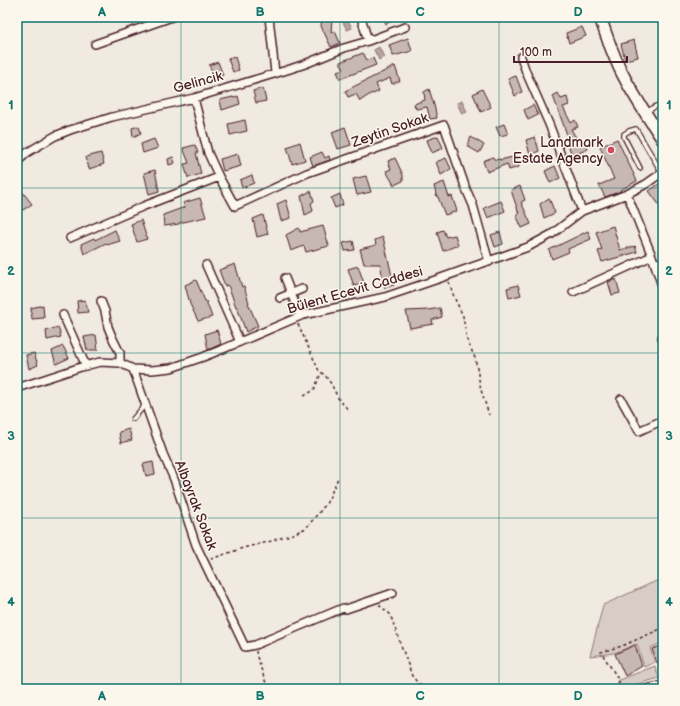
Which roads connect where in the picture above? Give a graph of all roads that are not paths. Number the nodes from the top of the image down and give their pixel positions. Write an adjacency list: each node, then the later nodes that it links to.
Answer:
1 (172, 17): 7 (street)
2 (269, 17): 9 (street)
3 (361, 17): 6 (street)
4 (600, 17): 12 (main road)
5 (405, 27): 6 (street, Gelincik)
6 (368, 41): 9 (street, Gelincik)
7 (95, 44)
8 (520, 57): 19 (street)
9 (275, 73): 10 (street, Gelincik)
10 (194, 98): 14 (street, Gelincik); 17 (street)
11 (663, 104): 12 (lane)
12 (645, 113): 13 (main road)
13 (663, 140)
14 (17, 162)
15 (640, 168): 16 (lane)
16 (662, 172): 18 (street, Bülent Ecevit Caddesi)
17 (218, 177): 20 (street); 22 (street, Zeytin Sokak)
18 (627, 194): 19 (street, Bülent Ecevit Caddesi); 21 (street)
19 (582, 211): 22 (street, Bülent Ecevit Caddesi)
20 (70, 238)
21 (653, 259): 24 (street); 26 (street); 28 (street)
22 (489, 262): 33 (street, Bülent Ecevit Caddesi)
23 (206, 264): 34 (street)
24 (663, 264)
25 (285, 278): 29 (street)
26 (663, 289)
27 (302, 290): 29 (street)
28 (573, 292)
29 (292, 294): 30 (street); 33 (street)
30 (280, 298)
31 (101, 301): 35 (street)
32 (63, 315): 36 (street)
33 (298, 317): 34 (street, Bülent Ecevit Caddesi)
34 (240, 342): 37 (street, Bülent Ecevit Caddesi)
35 (120, 363): 36 (street, Bülent Ecevit Caddesi); 37 (street, Bülent Ecevit Caddesi)
36 (86, 366): 38 (street, Bülent Ecevit Caddesi)
37 (133, 369): 40 (street, Albayrak Sokak)
38 (17, 388)
39 (621, 399): 42 (street)
40 (145, 405): 41 (lane); 43 (street, Albayrak Sokak)
41 (133, 419)
42 (663, 420)
43 (392, 593)
44 (663, 685): 45 (street)
45 (646, 689)

